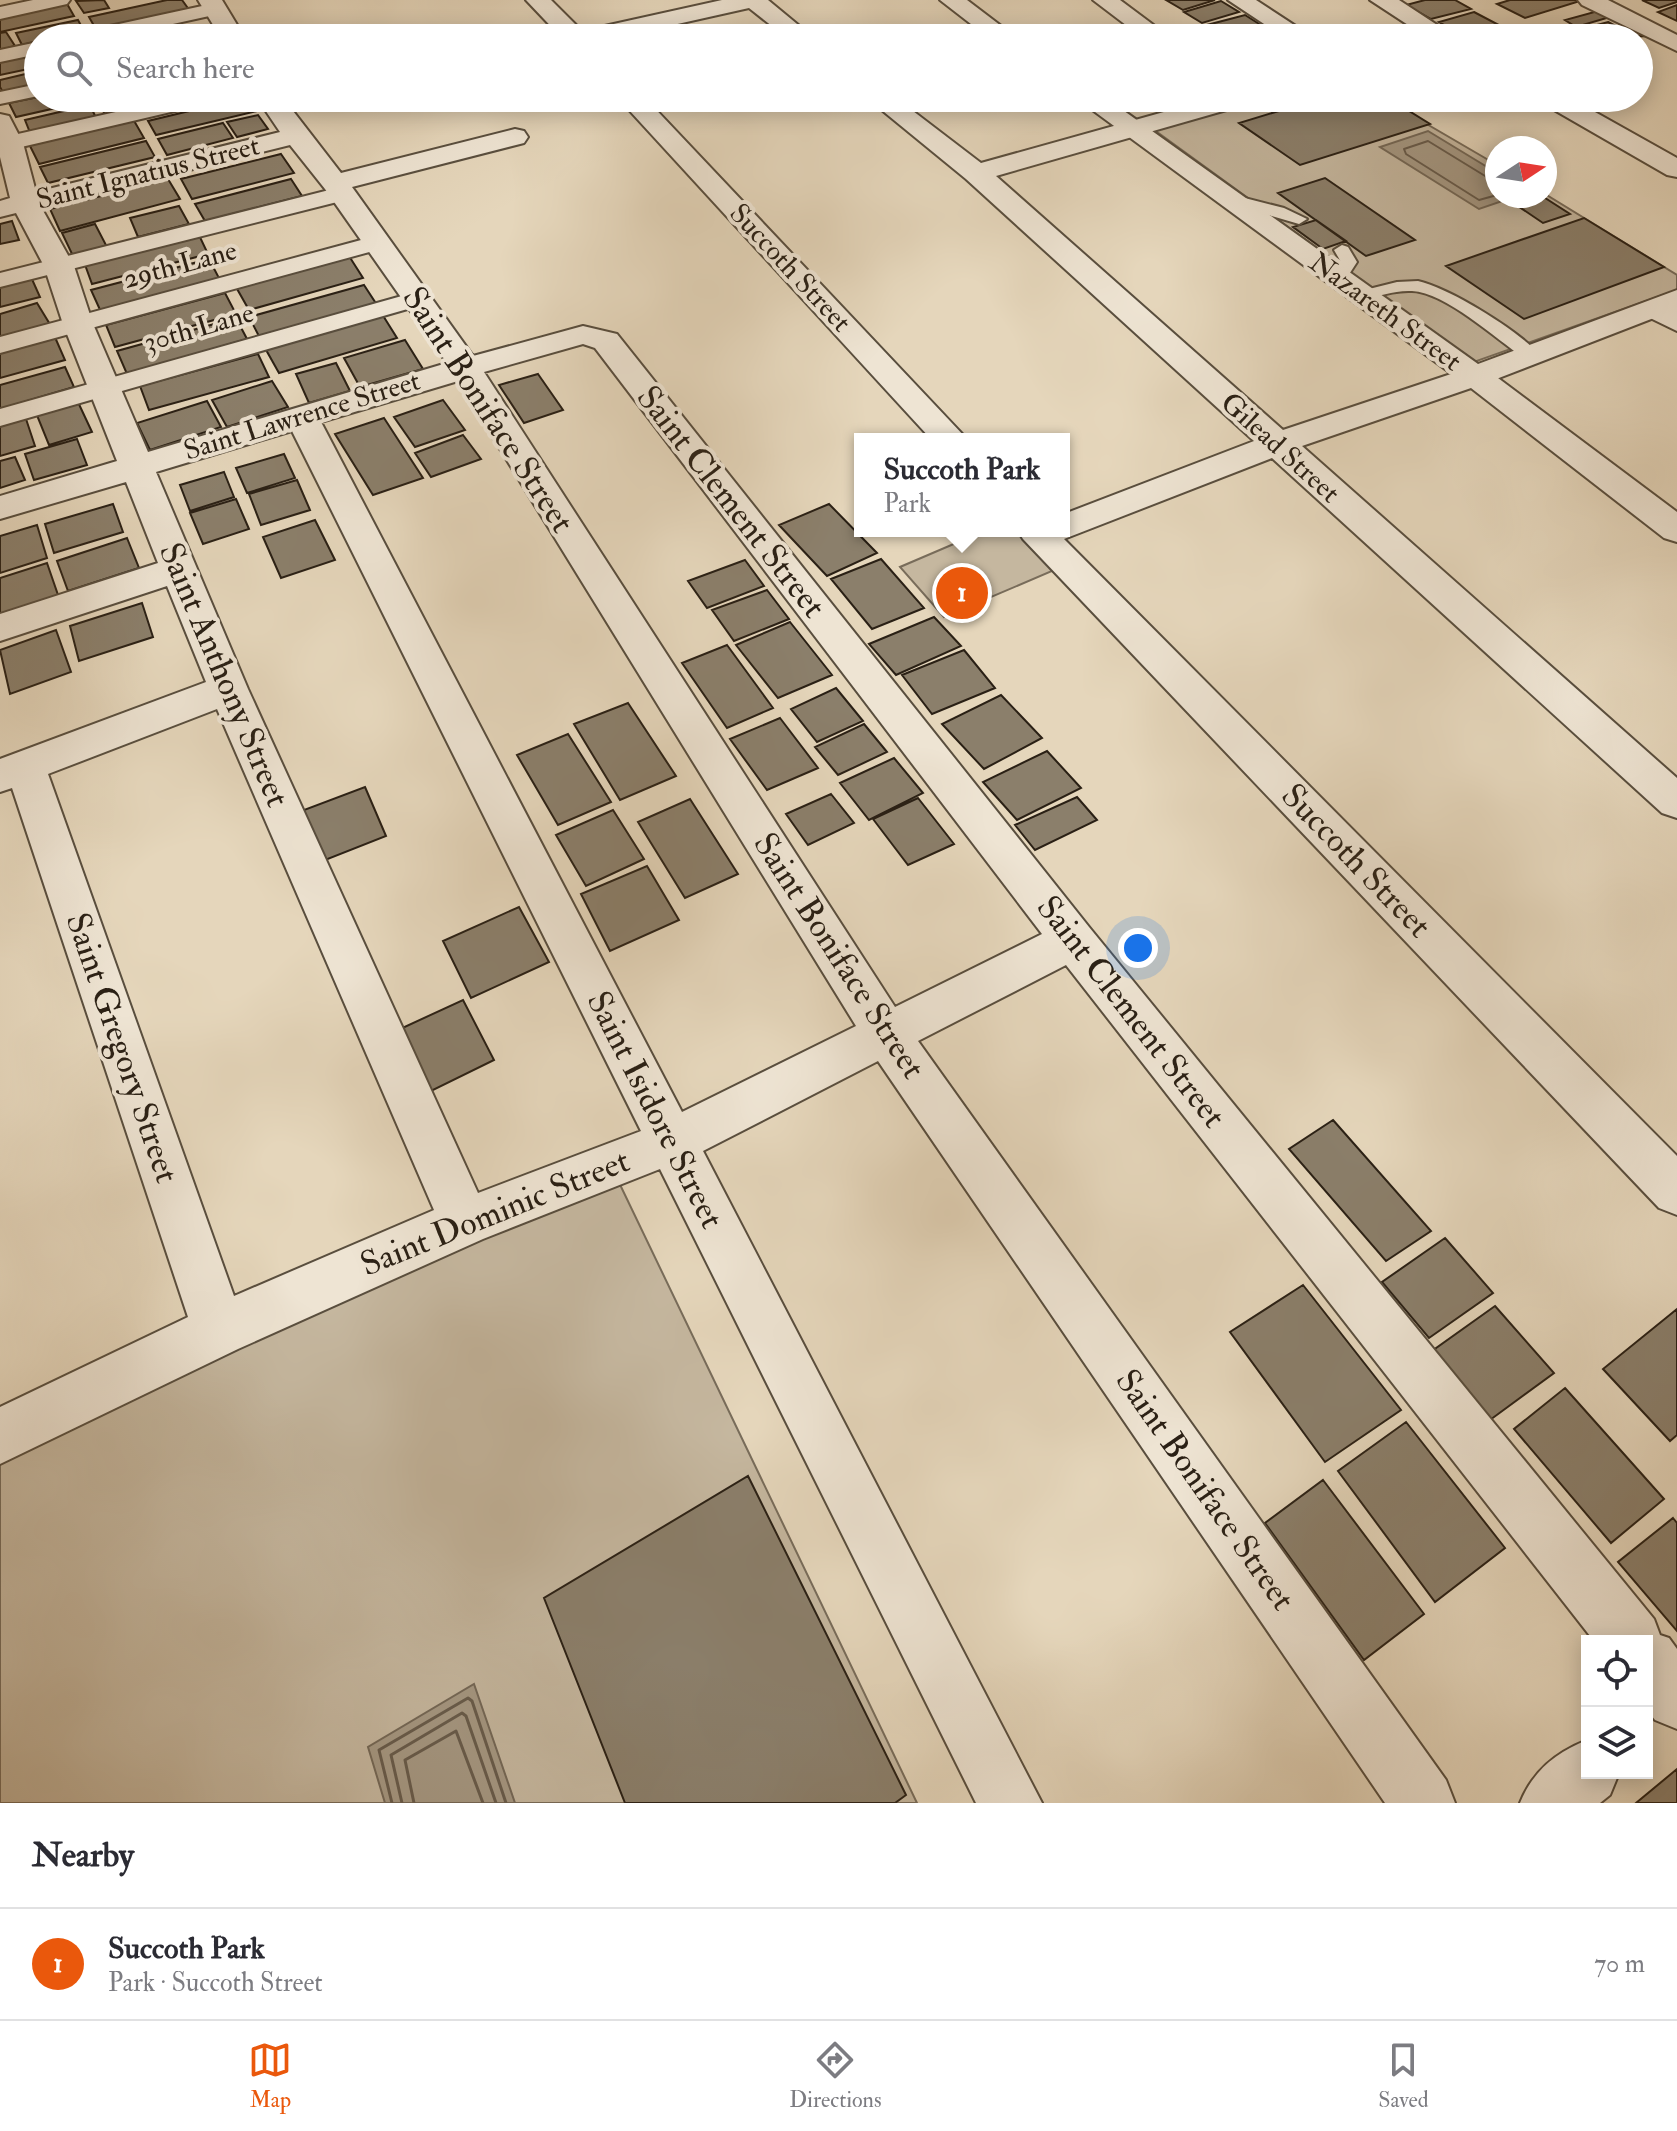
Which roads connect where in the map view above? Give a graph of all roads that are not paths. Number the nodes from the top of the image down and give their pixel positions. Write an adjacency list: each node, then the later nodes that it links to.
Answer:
1 (60, 0): 10 (street)
2 (538, 0): 13 (street)
3 (754, 0): 14 (street); 15 (street)
4 (952, 0): 16 (street)
5 (1105, 0): 17 (street)
6 (1240, 0): 18 (street)
7 (1382, 0): 19 (street)
8 (1590, 0): 20 (street)
9 (213, 4): 11 (street); 12 (street)
10 (0, 13)
11 (136, 24)
12 (225, 24)
13 (561, 24)
14 (645, 24)
15 (784, 24)
16 (985, 24)
17 (1139, 24)
18 (1279, 24)
19 (1422, 24)
20 (1637, 24)
21 (1653, 32): 22 (street)
22 (1677, 44)
23 (24, 51): 24 (street)
24 (0, 56)
25 (24, 93): 26 (street)
26 (0, 98)
27 (132, 112): 36 (street)
28 (280, 112): 35 (street, Saint Boniface Street)
29 (644, 112): 61 (street, Succoth Street)
30 (898, 112): 39 (street, Gilead Street)
31 (1109, 112): 34 (street, Nazareth Street)
32 (1191, 112): 34 (street)
33 (1576, 112): 38 (street)
34 (1132, 128): 39 (street); 41 (street, Nazareth Street)
35 (296, 136): 40 (street, Saint Boniface Street); 42 (street, Saint Ignatius Street)
36 (3, 137): 42 (street, Saint Anthony Street)
37 (515, 137): 40 (street)
38 (1677, 169)
39 (976, 173): 62 (street, Gilead Street)
40 (338, 188): 44 (street, Saint Boniface Street); 46 (street)
41 (1229, 199): 43 (lane); 47 (street, Nazareth Street)
42 (12, 206): 46 (street, Saint Anthony Street)
43 (1299, 219)
44 (376, 243): 50 (street, Saint Boniface Street); 52 (street, 29th Lane)
45 (1342, 250): 47 (lane)
46 (59, 266): 48 (street); 52 (street, Saint Anthony Street)
47 (1338, 279): 49 (street, Nazareth Street)
48 (0, 280)
49 (1363, 295): 55 (lane); 57 (street, Nazareth Street)
50 (416, 299): 56 (street, Saint Boniface Street); 58 (street, 30th Lane)
51 (1670, 310): 55 (street)
52 (78, 324): 54 (street, 29th Lane); 58 (street, Saint Anthony Street)
53 (606, 341): 56 (street, Saint Lawrence Street); 73 (street, Saint Clement Street)
54 (0, 345)
55 (1530, 354): 57 (street)
56 (465, 367): 59 (street, Saint Lawrence Street); 74 (street, Saint Boniface Street)
57 (1475, 376): 62 (street); 66 (street, Nazareth Street)
58 (105, 388): 60 (street, 30th Lane); 63 (street, Saint Anthony Street)
59 (302, 417): 63 (street, Saint Lawrence Street); 75 (street, Saint Isidore Street)
60 (0, 418)
61 (944, 433)
62 (1276, 444): 65 (street); 72 (street, Gilead Street)
63 (136, 465): 64 (street, Saint Lawrence Street); 68 (street, Saint Anthony Street)
64 (0, 508)
65 (1070, 523)
66 (1677, 530)
67 (1054, 537): 76 (street, Succoth Street)
68 (179, 569): 69 (street); 70 (street, Saint Anthony Street)
69 (0, 628)
70 (228, 689): 71 (street); 77 (street, Saint Anthony Street)
71 (12, 771): 78 (street, Saint Gregory Street)
72 (1677, 802)
73 (1073, 940): 74 (street, Saint Dominic Street); 80 (street, Saint Clement Street)
74 (887, 1035): 75 (street, Saint Dominic Street); 83 (street, Saint Boniface Street)
75 (671, 1142): 77 (street, Saint Dominic Street); 82 (street, Saint Isidore Street)
76 (1677, 1191)
77 (465, 1222): 78 (street, Saint Dominic Street)
78 (219, 1330): 79 (street, Saint Dominic Street)
79 (0, 1436)
80 (1627, 1635)
81 (1581, 1777): 84 (street)
82 (1010, 1803)
83 (1423, 1803)
84 (1552, 1803)

